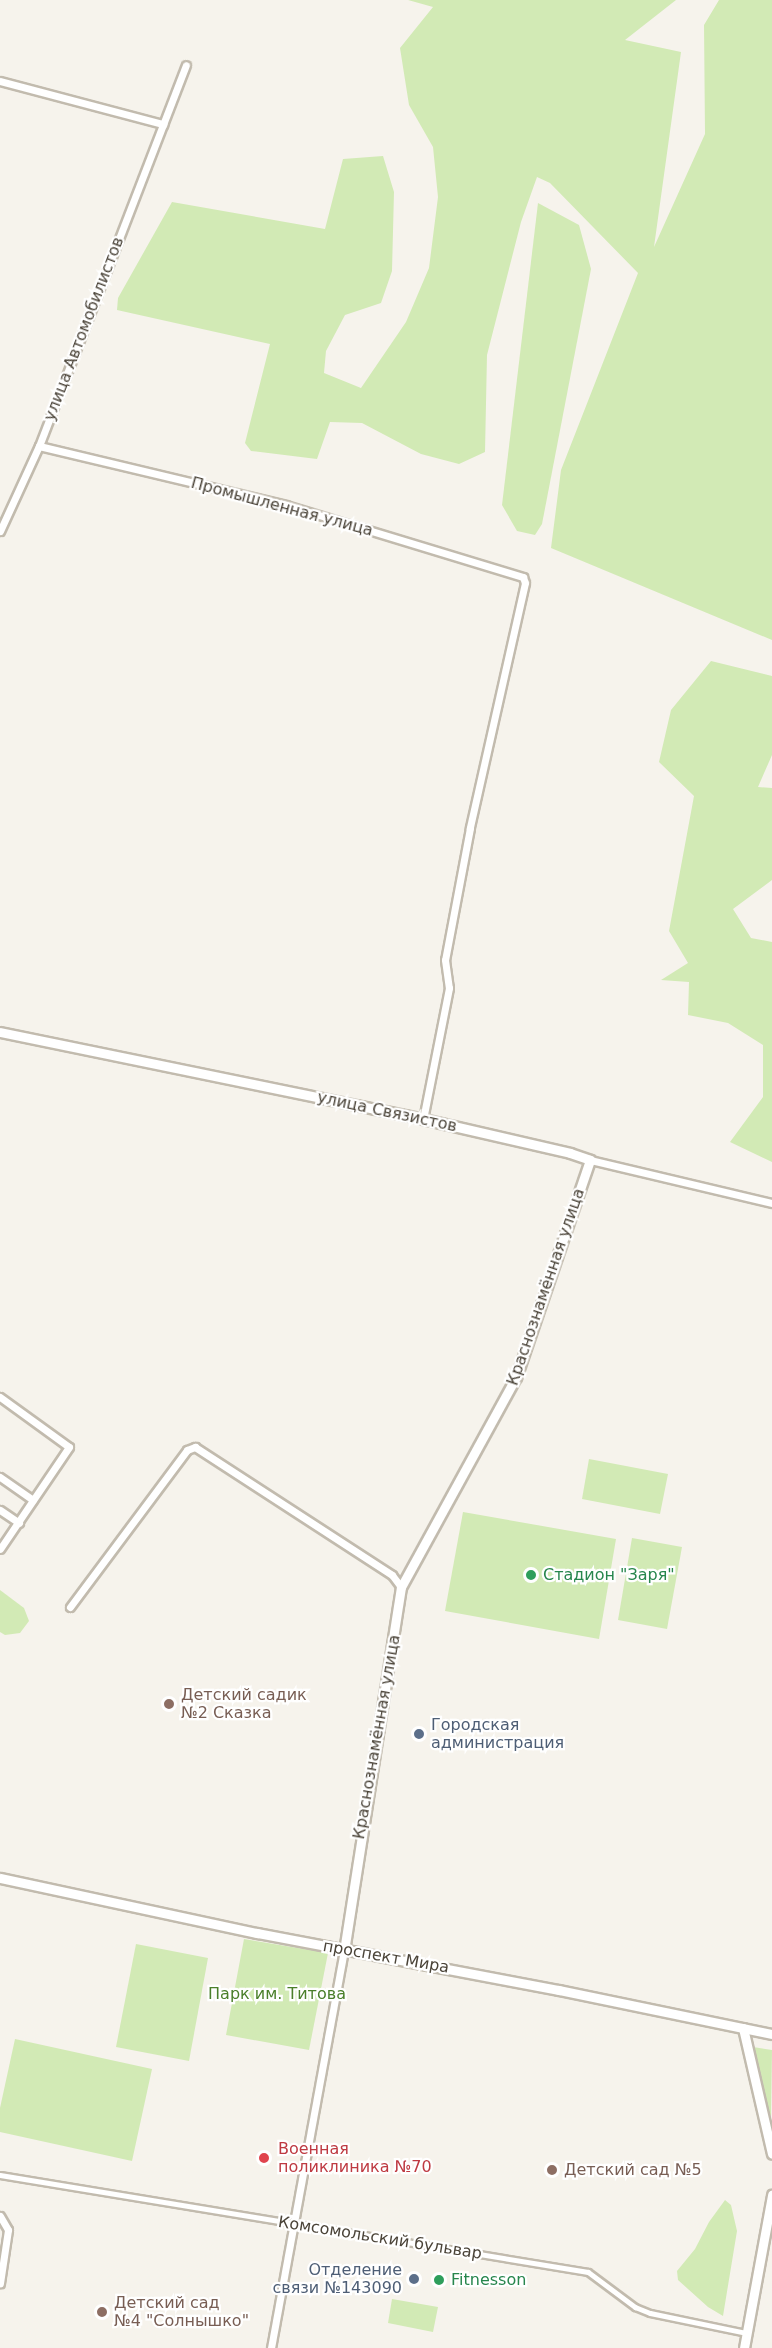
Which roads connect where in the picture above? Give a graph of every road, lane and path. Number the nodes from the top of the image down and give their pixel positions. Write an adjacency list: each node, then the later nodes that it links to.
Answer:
1 (186, 65): 3 (street, улица Автомобилистов)
2 (0, 81): 3 (street)
3 (162, 124): 4 (street, улица Автомобилистов)
4 (39, 446): 5 (street, улица Автомобилистов); 7 (street, Промышленная улица)
5 (0, 531)
6 (0, 1032): 7 (street, улица Связистов)
7 (423, 1119): 8 (street, улица Связистов)
8 (590, 1160): 9 (street, улица Связистов); 16 (street, Краснознамённая улица)
9 (772, 1203)
10 (0, 1397): 12 (street)
11 (0, 1477): 12 (street)
12 (33, 1500): 14 (street)
13 (0, 1510): 14 (street)
14 (19, 1523): 15 (street)
15 (0, 1549)
16 (401, 1587): 17 (street); 19 (street, Краснознамённая улица)
17 (70, 1607)
18 (0, 1878): 19 (street, проспект Мира)
19 (344, 1949): 20 (street, проспект Мира); 27 (street, Краснознамённая улица)
20 (743, 2028): 21 (street, проспект Мира); 22 (street)
21 (772, 2034)
22 (768, 2123): 23 (street)
23 (772, 2154)
24 (0, 2175): 27 (street, Комсомольский бульвар)
25 (772, 2195): 28 (street)
26 (0, 2216): 30 (street)
27 (294, 2224): 31 (street, Комсомольский бульвар); 32 (street, Краснознамённая улица)
28 (760, 2259): 29 (street); 31 (street)
29 (772, 2261)
30 (0, 2283)
31 (747, 2333): 33 (street)
32 (271, 2348)
33 (744, 2348)

